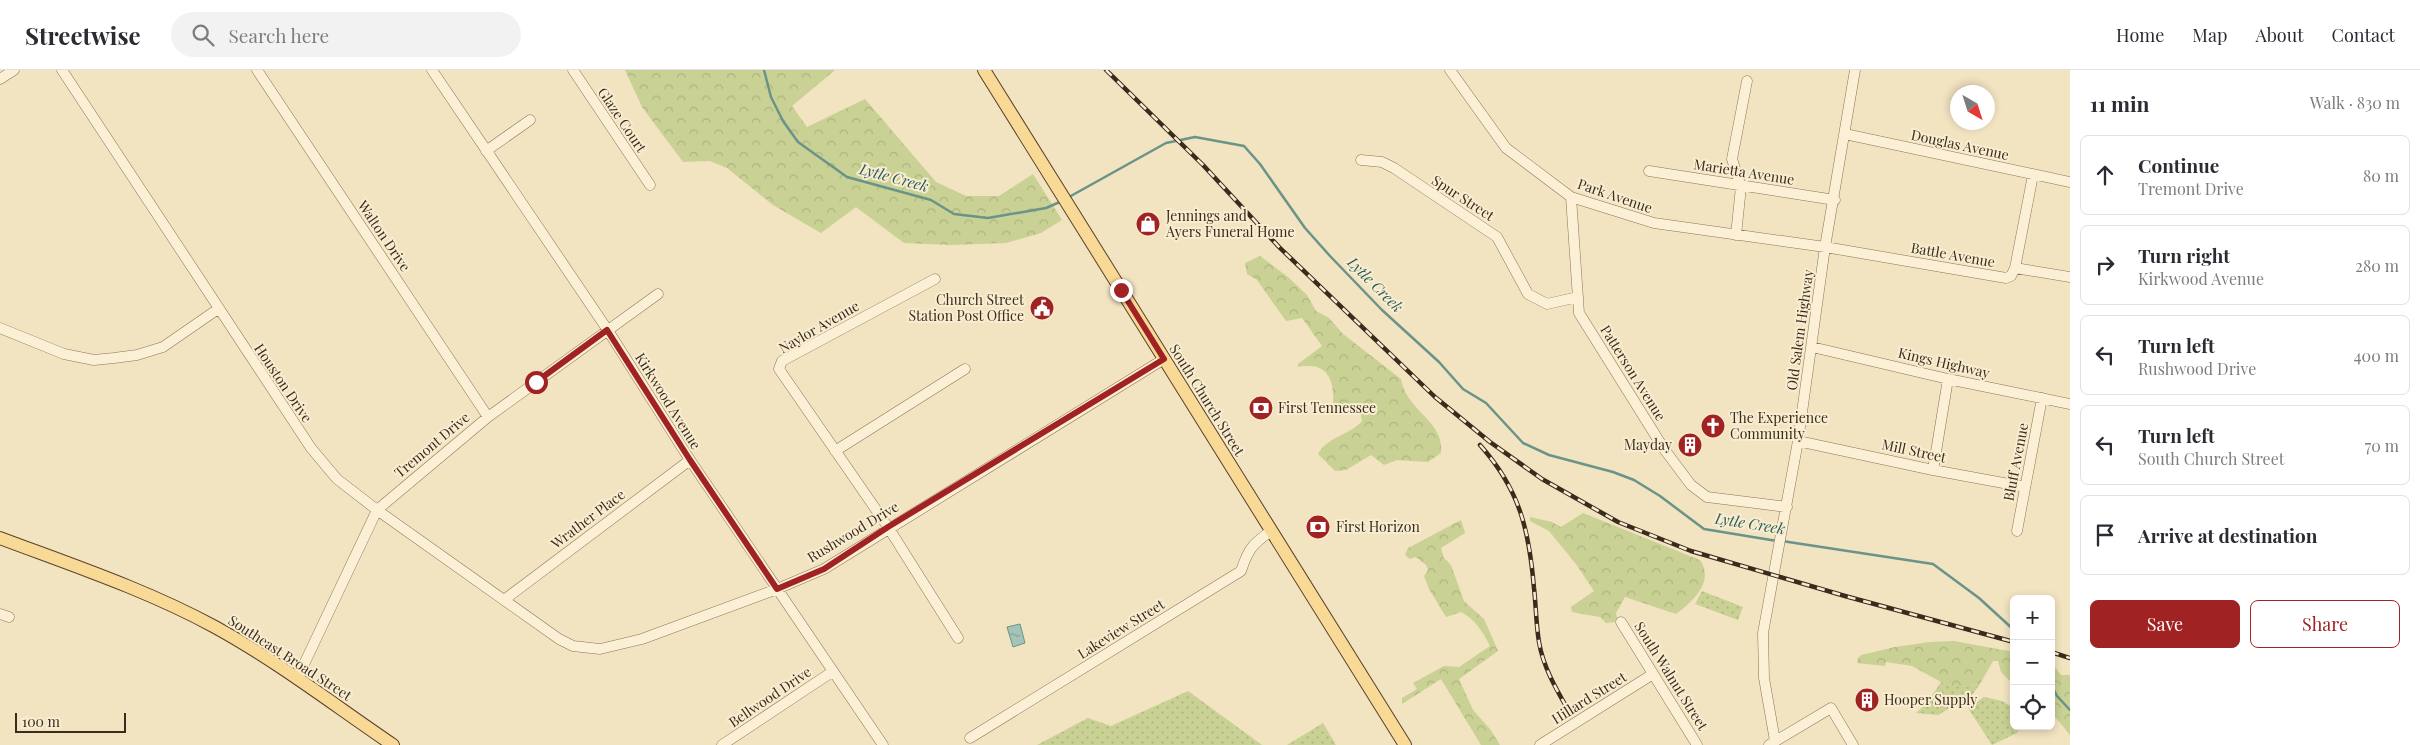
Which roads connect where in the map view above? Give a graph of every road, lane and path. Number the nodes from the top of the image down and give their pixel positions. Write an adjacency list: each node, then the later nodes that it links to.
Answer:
1 (14, 70): 9 (street)
2 (62, 70): 29 (street, Houston Drive)
3 (257, 70): 38 (street, Walton Drive)
4 (432, 70): 13 (street, Kirkwood Avenue)
5 (573, 70): 18 (street, Glaze Court)
6 (984, 70): 33 (main road, South Church Street)
7 (1450, 70): 20 (street, Park Avenue)
8 (1855, 70): 12 (street, Old Salem Highway)
9 (0, 79)
10 (1747, 81): 19 (street)
11 (530, 120): 13 (street)
12 (1845, 134): 16 (street, Douglas Avenue); 21 (street, Old Salem Highway)
13 (486, 151): 31 (street, Kirkwood Avenue)
14 (1361, 160): 28 (street, Spur Street)
15 (1649, 171): 19 (street, Marietta Avenue)
16 (2033, 175): 17 (street, Douglas Avenue); 24 (street)
17 (2070, 182)
18 (650, 185)
19 (1741, 187): 21 (street, Marietta Avenue); 22 (street)
20 (1571, 197): 22 (street, Park Avenue); 28 (street, Patterson Avenue)
21 (1835, 200): 23 (street, Old Salem Highway)
22 (1736, 235): 23 (street, Park Avenue)
23 (1826, 247): 24 (street, Battle Avenue); 32 (street, Old Salem Highway)
24 (2015, 268): 25 (street, Battle Avenue)
25 (2070, 277)
26 (935, 279): 40 (street, Naylor Avenue)
27 (658, 294): 31 (street, Tremont Drive)
28 (1578, 297): 44 (street, Patterson Avenue)
29 (218, 310): 30 (street); 45 (street, Houston Drive)
30 (0, 328)
31 (607, 330): 38 (street, Tremont Drive); 41 (street, Kirkwood Avenue)
32 (1812, 347): 35 (street, Kings Highway); 39 (street, Old Salem Highway)
33 (1164, 359): 46 (street, Rushwood Drive); 47 (main road, South Church Street)
34 (965, 369): 40 (street)
35 (1948, 379): 36 (street, Kings Highway); 42 (street)
36 (2042, 398): 37 (street, Kings Highway); 43 (street, Bluff Avenue)
37 (2070, 404)
38 (488, 417): 45 (street, Tremont Drive)
39 (1798, 441): 42 (street, Mill Street); 44 (street, Old Salem Highway)
40 (835, 451): 46 (street, Naylor Avenue)
41 (690, 460): 50 (street, Kirkwood Avenue); 51 (street, Wrather Place)
42 (1933, 470): 43 (street, Mill Street)
43 (2025, 486): 48 (street, Bluff Avenue)
44 (1787, 507): 59 (street, Old Salem Highway)
45 (377, 510): 51 (street, Houston Drive); 57 (street, Tremont Drive)
46 (888, 527): 50 (street, Rushwood Drive); 53 (street, Naylor Avenue)
47 (1271, 531): 58 (street, Lakeview Street); 63 (main road, South Church Street)
48 (2017, 531)
49 (0, 538): 57 (main road, Southeast Broad Street)
50 (777, 589): 54 (street, Rushwood Drive); 55 (street, Kirkwood Avenue)
51 (504, 600): 54 (street, Houston Drive)
52 (1621, 622): 56 (street, South Walnut Street)
53 (958, 638)
54 (559, 639)
55 (832, 672): 61 (street, Bellwood Drive); 62 (street, Kirkwood Avenue)
56 (1653, 674): 64 (street, Hillard Street); 65 (street, South Walnut Street)
57 (297, 679): 60 (main road, Southeast Broad Street)
58 (970, 738)
59 (1772, 743): 66 (street)
60 (392, 745)
61 (722, 745)
62 (883, 745)
63 (1406, 745)
64 (1540, 745)
65 (1697, 745)
66 (1853, 745)

